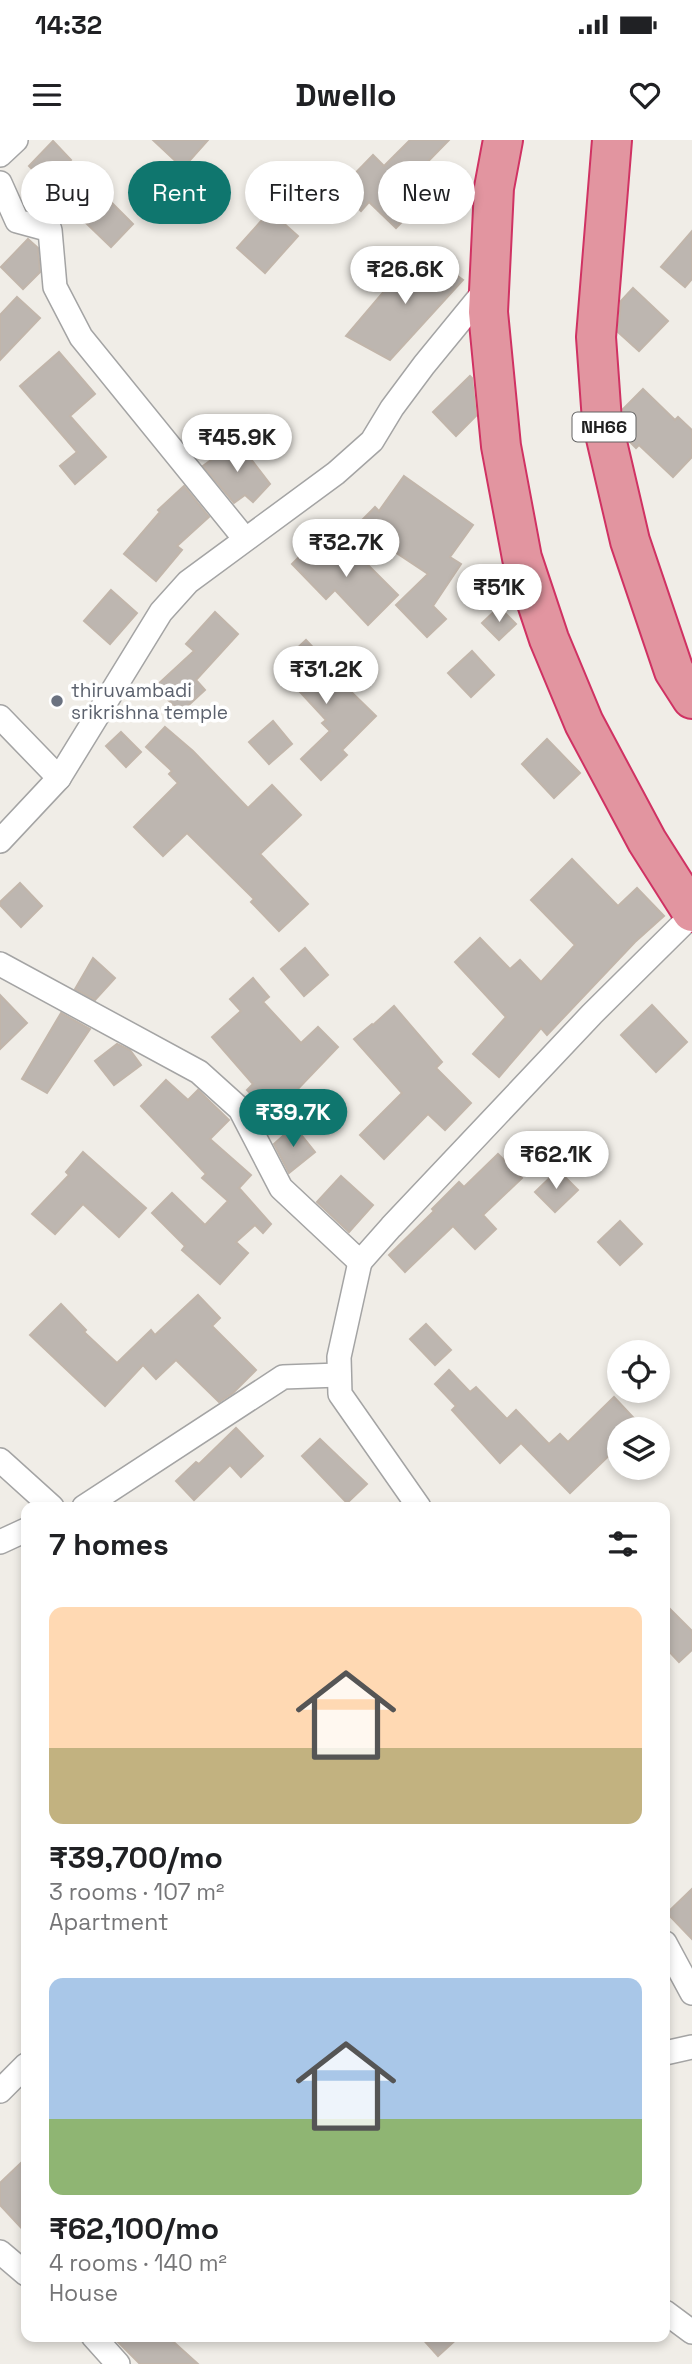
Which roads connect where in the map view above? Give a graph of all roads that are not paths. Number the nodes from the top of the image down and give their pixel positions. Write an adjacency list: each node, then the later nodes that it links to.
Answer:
1 (16, 140): 4 (street)
2 (612, 140): 8 (highway, NH66)
3 (496, 144): 6 (highway)
4 (0, 155)
5 (0, 183): 7 (street)
6 (490, 285): 7 (street); 12 (highway)
7 (245, 539): 10 (street)
8 (692, 699)
9 (0, 717): 10 (street)
10 (59, 778): 11 (street)
11 (0, 841)
12 (692, 914): 14 (street)
13 (0, 964): 14 (street)
14 (360, 1262): 15 (street)
15 (339, 1375): 18 (street); 19 (street)
16 (0, 1460): 17 (street)
17 (46, 1502)
18 (92, 1502)
19 (416, 1502)
20 (21, 1532): 21 (street)
21 (0, 1542)
22 (670, 1952): 23 (street)
23 (692, 1993)
24 (692, 2048): 25 (street)
25 (670, 2052)
26 (21, 2070): 27 (street)
27 (0, 2091)
28 (0, 2252): 29 (street)
29 (21, 2270)
30 (670, 2316): 31 (street)
31 (692, 2332)
32 (98, 2342): 33 (street)
33 (118, 2364)

